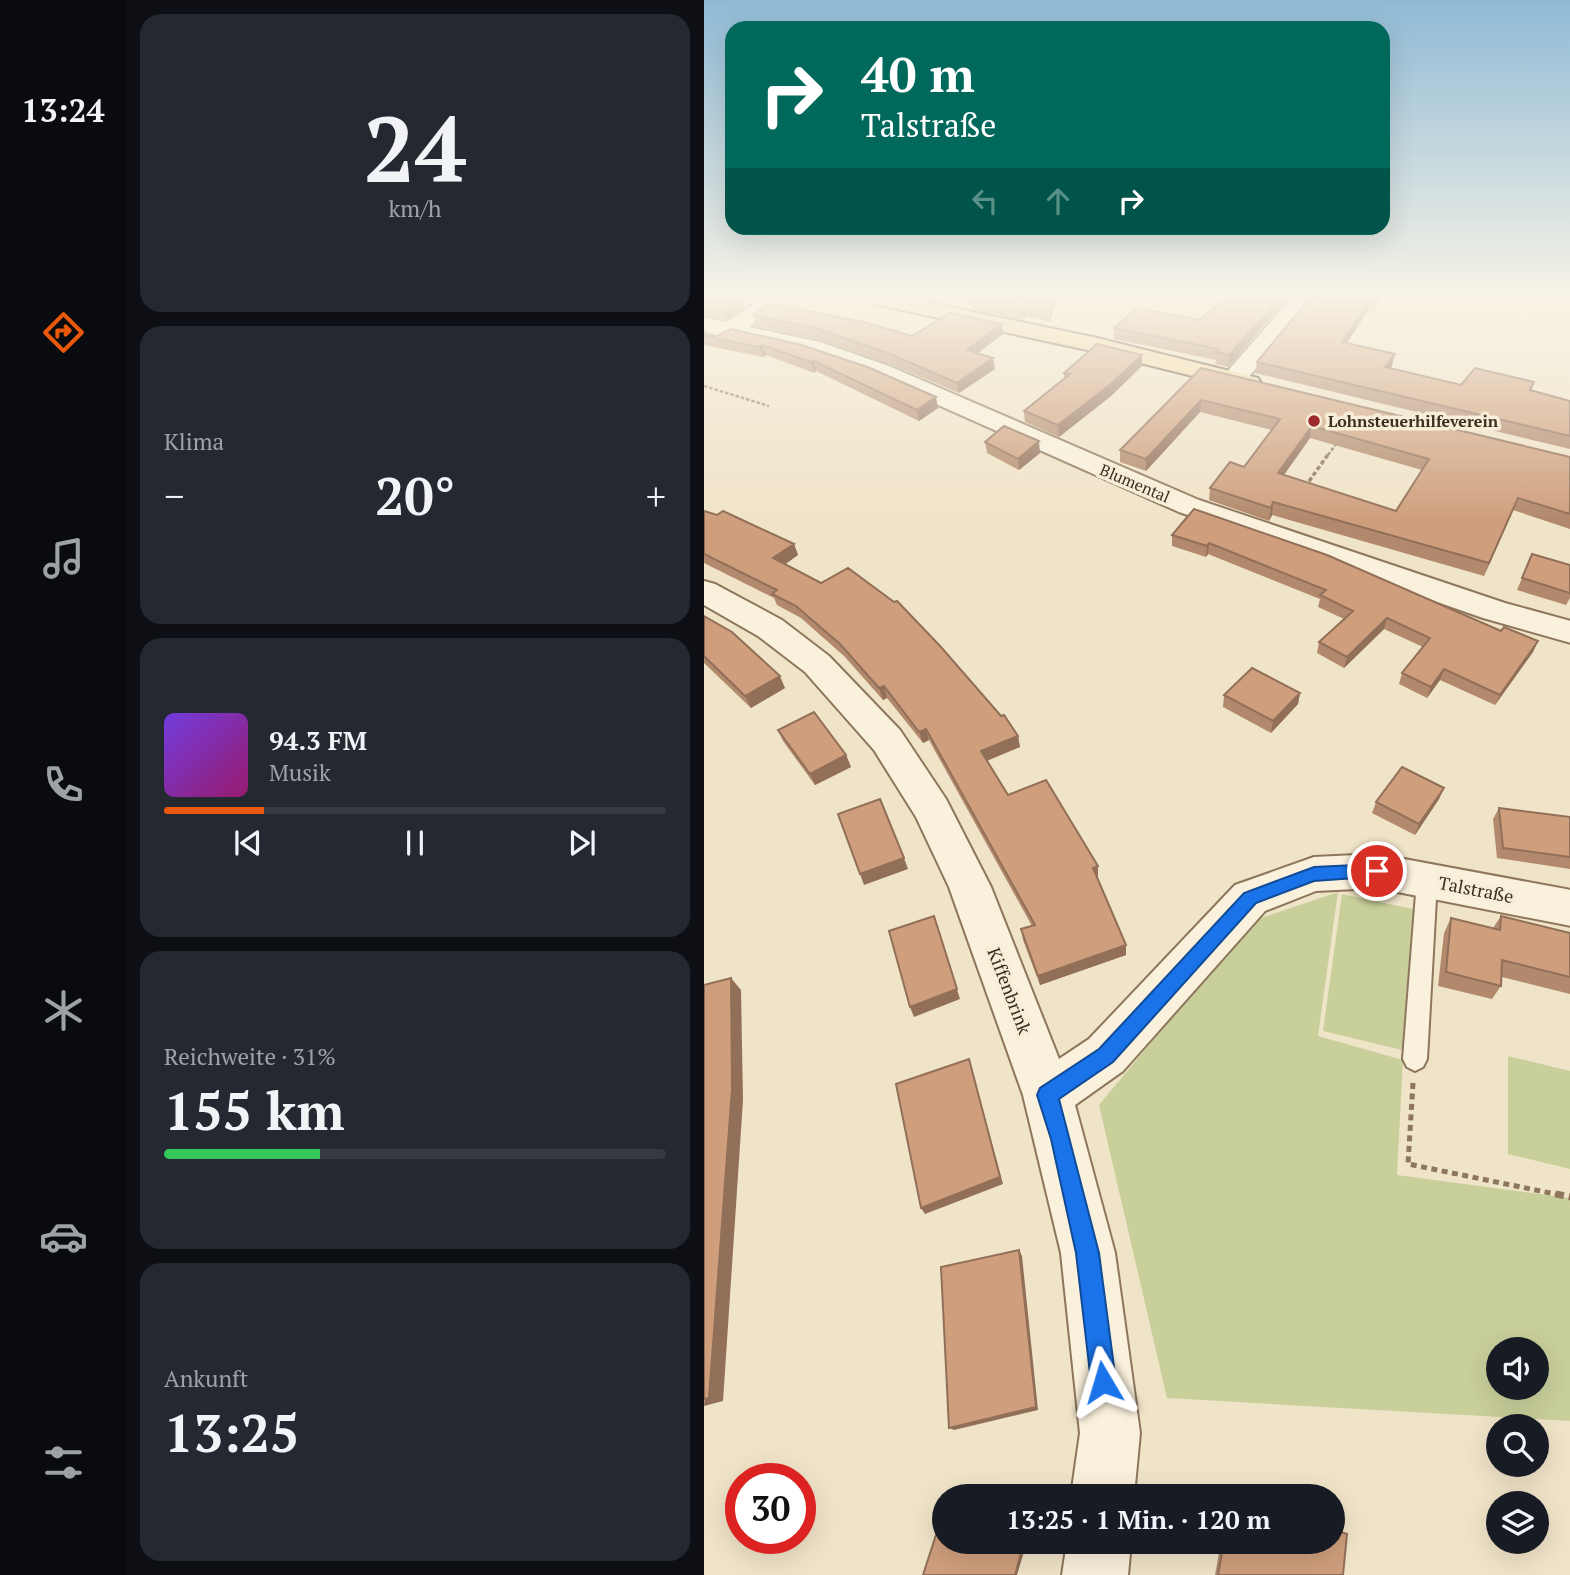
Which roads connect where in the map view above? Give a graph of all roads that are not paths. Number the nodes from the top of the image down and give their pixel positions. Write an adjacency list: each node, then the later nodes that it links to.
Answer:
1 (884, 372): 7 (street, Blumental)
2 (1208, 372): 4 (main road)
3 (1240, 372): 4 (street)
4 (1234, 379): 5 (main road)
5 (1273, 390)
6 (704, 591): 11 (street, Kiffenbrink)
7 (1570, 632)
8 (1427, 881): 9 (street, Talstraße); 10 (lane); 11 (street, Talstraße)
9 (1570, 908)
10 (1415, 1059)
11 (1048, 1095): 12 (street, Kiffenbrink)
12 (1104, 1484)
13 (1097, 1554): 14 (street)
14 (1095, 1575)

